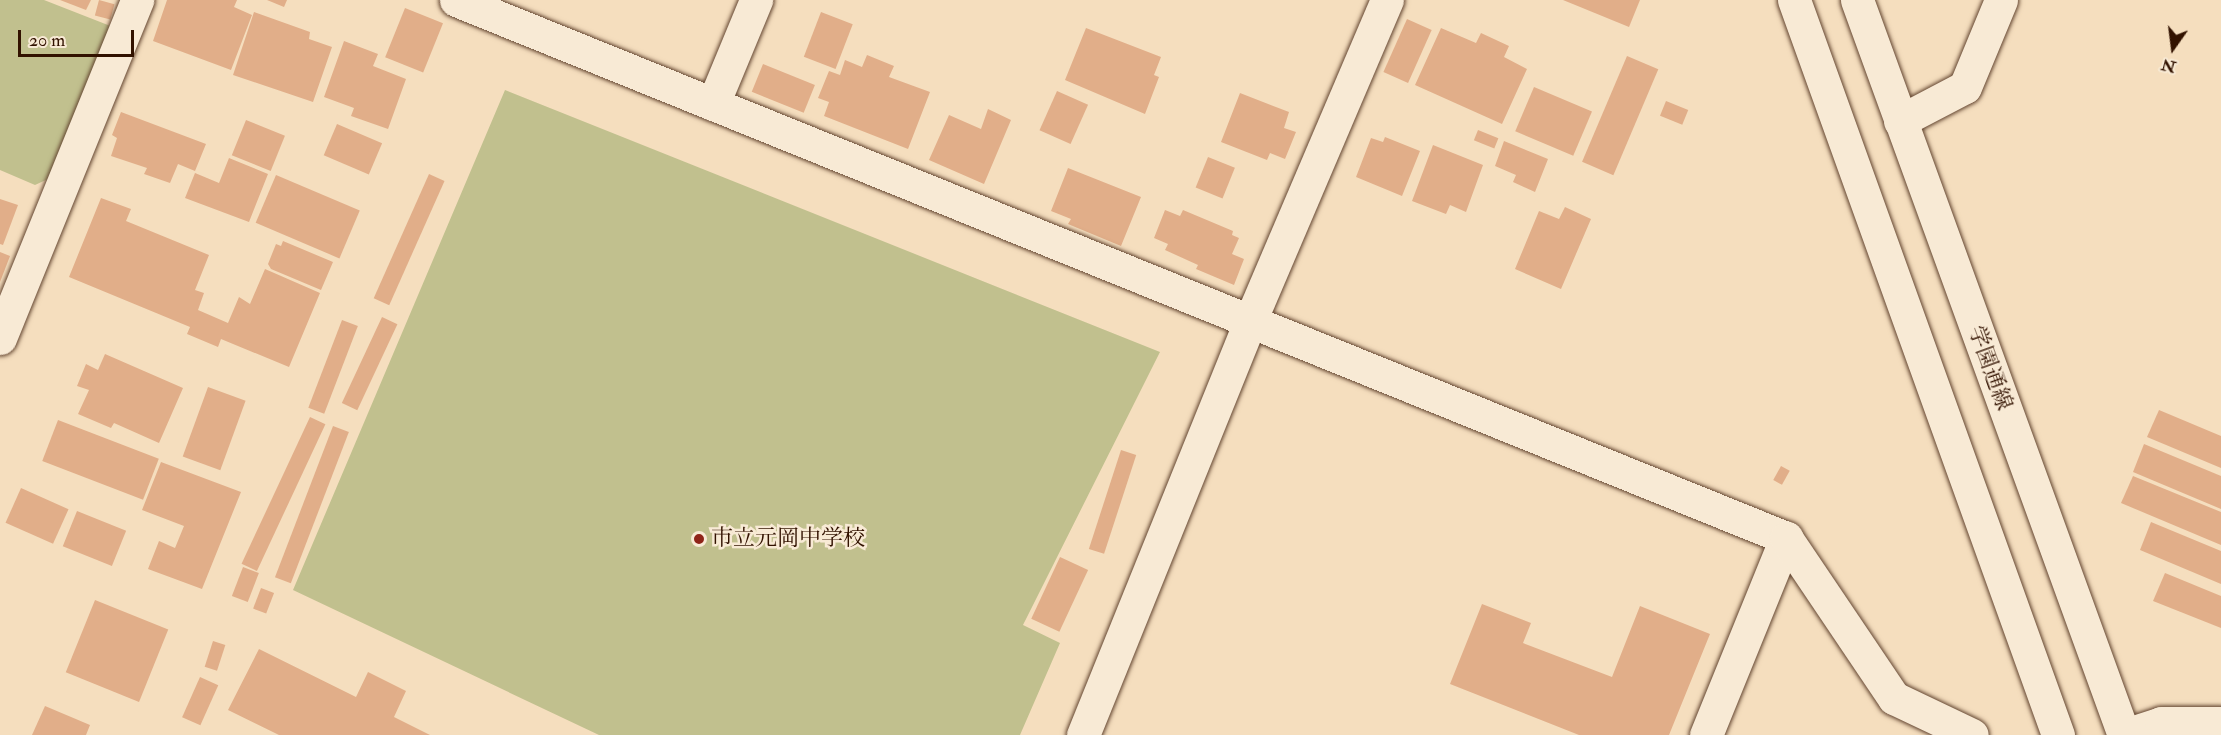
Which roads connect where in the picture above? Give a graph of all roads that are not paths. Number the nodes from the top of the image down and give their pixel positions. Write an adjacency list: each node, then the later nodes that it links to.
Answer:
1 (136, 0): 11 (street)
2 (456, 0): 8 (street)
3 (756, 0): 8 (street)
4 (1388, 0): 10 (street)
5 (1794, 0): 17 (street)
6 (1857, 0): 9 (street, 学園通線)
7 (2001, 0): 9 (street)
8 (713, 104): 10 (street)
9 (1900, 121): 18 (street, 学園通線)
10 (1250, 321): 12 (street); 14 (street)
11 (0, 338)
12 (1786, 538): 15 (street); 16 (street)
13 (2221, 723): 18 (street)
14 (1083, 735)
15 (1706, 735)
16 (1972, 735)
17 (2058, 735)
18 (2125, 735)

